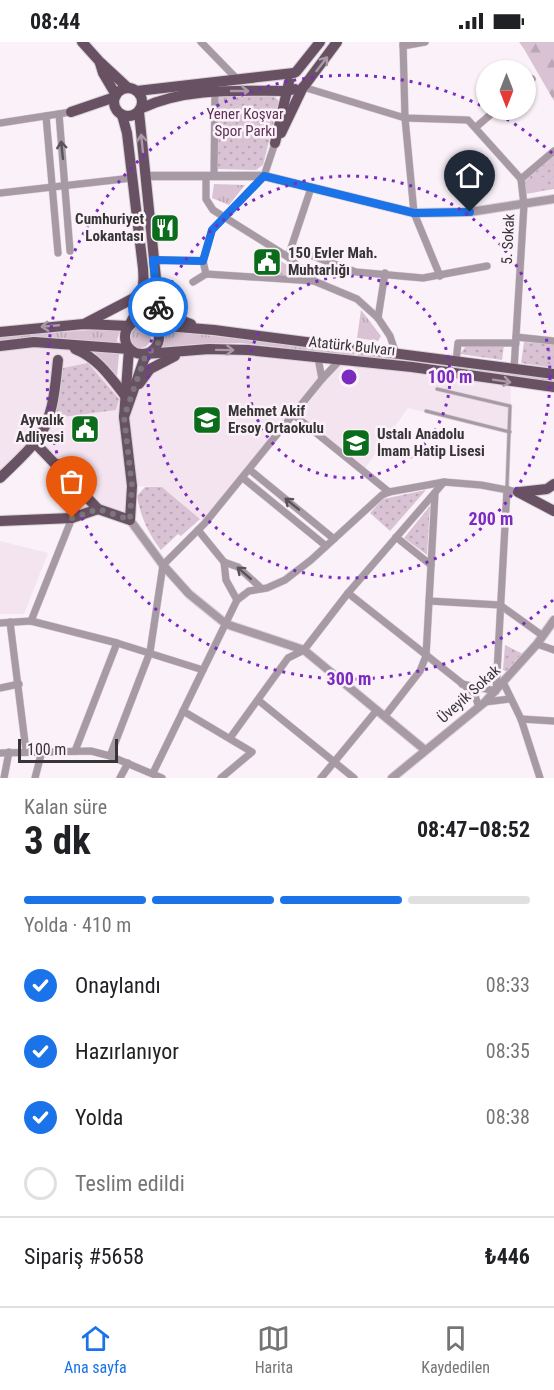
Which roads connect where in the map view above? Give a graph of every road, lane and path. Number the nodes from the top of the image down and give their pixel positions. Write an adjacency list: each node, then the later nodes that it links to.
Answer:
1 (82, 42): 7 (main road)
2 (201, 42): 8 (street)
3 (320, 42): 9 (main road)
4 (337, 42): 9 (main road, one-way to 4)
5 (424, 42): 6 (street)
6 (403, 44): 18 (street)
7 (100, 62): 10 (main road); 12 (main road)
8 (237, 79): 9 (main road); 10 (main road)
9 (295, 83): 11 (main road, one-way to 9); 18 (street); 22 (main road); 22 (main road)
10 (132, 89): 12 (main road); 13 (main road)
11 (215, 91): 13 (main road); 25 (street)
12 (116, 96): 14 (main road); 15 (main road)
13 (140, 110): 15 (main road); 24 (main road, one-way to 13)
14 (71, 112): 15 (main road); 16 (street)
15 (119, 112): 27 (main road)
16 (58, 114): 17 (street); 29 (street, one-way to 16)
17 (46, 116): 20 (street); 30 (street)
18 (405, 118): 21 (street); 35 (street)
19 (484, 120): 21 (street)
20 (0, 123)
21 (476, 127): 28 (street)
22 (275, 143): 26 (street)
23 (554, 151): 28 (street)
24 (146, 176): 25 (street); 41 (main road)
25 (210, 176): 26 (street); 36 (street)
26 (264, 176): 31 (street); 36 (street)
27 (132, 178): 29 (street); 50 (main road)
28 (521, 180): 34 (street, 5. Sokak)
29 (66, 185): 30 (street); 38 (street)
30 (54, 186): 32 (street); 39 (street)
31 (311, 188): 35 (street); 37 (street)
32 (0, 193)
33 (554, 199): 34 (street)
34 (524, 205): 35 (street); 57 (street, 5. Sokak)
35 (414, 213): 47 (street)
36 (225, 216): 40 (street); 42 (street)
37 (291, 248): 40 (street); 44 (street)
38 (70, 251)
39 (58, 253)
40 (288, 257): 48 (street)
41 (153, 260): 42 (street); 46 (main road)
42 (203, 261): 45 (street)
43 (487, 266): 47 (street)
44 (385, 273): 47 (street); 51 (street)
45 (206, 274): 48 (street); 49 (street)
46 (155, 275): 53 (main road); 55 (main road)
47 (440, 276)
48 (314, 281): 51 (street)
49 (193, 282)
50 (144, 288): 52 (main road); 54 (main road)
51 (378, 318): 64 (street)
52 (84, 324): 54 (main road, Atatürk Bulvarı); 56 (main road, Atatürk Bulvarı, one-way to 56)
53 (154, 325): 54 (main road, Atatürk Bulvarı); 55 (main road, Atatürk Bulvarı); 63 (main road)
54 (129, 326): 61 (main road)
55 (214, 330): 64 (main road, Atatürk Bulvarı)
56 (0, 332)
57 (516, 340): 58 (street); 68 (street); 69 (street, 5. Sokak)
58 (554, 341)
59 (66, 345): 60 (main road, Atatürk Bulvarı); 61 (main road, Atatürk Bulvarı); 74 (main road)
60 (0, 346)
61 (129, 350): 63 (main road, Atatürk Bulvarı); 74 (main road)
62 (189, 350): 63 (main road, Atatürk Bulvarı); 65 (main road, Atatürk Bulvarı, one-way to 65); 74 (main road)
63 (146, 354): 74 (main road)
64 (396, 354): 68 (main road, Atatürk Bulvarı)
65 (318, 358): 67 (main road, Atatürk Bulvarı); 71 (street)
66 (58, 360): 78 (main road)
67 (340, 360): 71 (street); 72 (main road, Atatürk Bulvarı, one-way to 72)
68 (456, 362): 69 (main road, Atatürk Bulvarı)
69 (514, 369): 70 (main road, Atatürk Bulvarı)
70 (554, 374)
71 (322, 379): 76 (street)
72 (554, 387)
73 (437, 389): 77 (lane)
74 (128, 397): 90 (main road)
75 (426, 411): 77 (lane)
76 (294, 415): 79 (street); 85 (street)
77 (510, 432): 84 (lane)
78 (35, 443): 80 (main road); 87 (main road)
79 (250, 470): 81 (street); 94 (street, one-way to 79)
80 (0, 478)
81 (243, 478): 92 (street); 95 (street)
82 (444, 482): 84 (street); 85 (street); 86 (street)
83 (554, 484): 84 (main road)
84 (512, 490): 88 (main road); 103 (street)
85 (389, 492): 94 (street)
86 (435, 493): 93 (street); 98 (street)
87 (98, 509): 89 (main road); 90 (main road)
88 (554, 511)
89 (72, 518): 91 (main road); 105 (street)
90 (130, 520): 97 (street)
91 (0, 521)
92 (198, 530): 96 (street); 97 (street)
93 (396, 537): 98 (street); 100 (street)
94 (334, 539): 95 (street)
95 (326, 546): 99 (street)
96 (224, 562): 99 (street, one-way to 96); 101 (street)
97 (163, 565): 108 (street); 114 (street)
98 (431, 565): 102 (street)
99 (261, 588): 101 (street)
100 (348, 593): 112 (street); 115 (street)
101 (237, 600): 108 (street)
102 (429, 601): 103 (street); 115 (street)
103 (500, 604): 109 (street); 121 (street)
104 (554, 620): 109 (street, Üveyik Sokak)
105 (31, 621): 106 (street); 110 (street)
106 (10, 622): 107 (street); 117 (street)
107 (0, 623)
108 (226, 624): 112 (street); 116 (street)
109 (543, 636): 111 (street, Üveyik Sokak)
110 (117, 643): 114 (street); 134 (street)
111 (537, 644): 113 (street); 119 (street, Üveyik Sokak)
112 (304, 650): 123 (street); 125 (street)
113 (554, 650)
114 (150, 652): 116 (street); 137 (street)
115 (426, 656): 118 (street); 127 (street)
116 (203, 670): 126 (street)
117 (19, 684): 120 (street); 132 (street)
118 (462, 684): 121 (street); 124 (street)
119 (504, 684): 121 (street, Üveyik Sokak); 122 (street)
120 (0, 688)
121 (496, 691): 124 (street, Üveyik Sokak)
122 (510, 699): 124 (street); 128 (street)
123 (258, 700): 130 (street); 138 (street)
124 (482, 704): 131 (street, Üveyik Sokak)
125 (377, 710): 127 (street); 138 (street)
126 (183, 711): 130 (street); 140 (street)
127 (385, 716): 131 (street)
128 (521, 719): 129 (street); 149 (street)
129 (554, 721)
130 (230, 738): 145 (street)
131 (425, 750): 148 (street, Üveyik Sokak)
132 (26, 751): 133 (street); 135 (street)
133 (42, 751): 134 (street); 142 (street)
134 (75, 751): 137 (street)
135 (9, 752): 136 (street); 141 (street)
136 (0, 753)
137 (110, 756): 139 (street)
138 (334, 761): 146 (street); 147 (street)
139 (128, 764): 140 (street); 143 (street)
140 (153, 773): 144 (street)
141 (4, 778)
142 (35, 778)
143 (120, 778)
144 (162, 778)
145 (221, 778)
146 (321, 778)
147 (354, 778)
148 (392, 778)
149 (540, 778)

